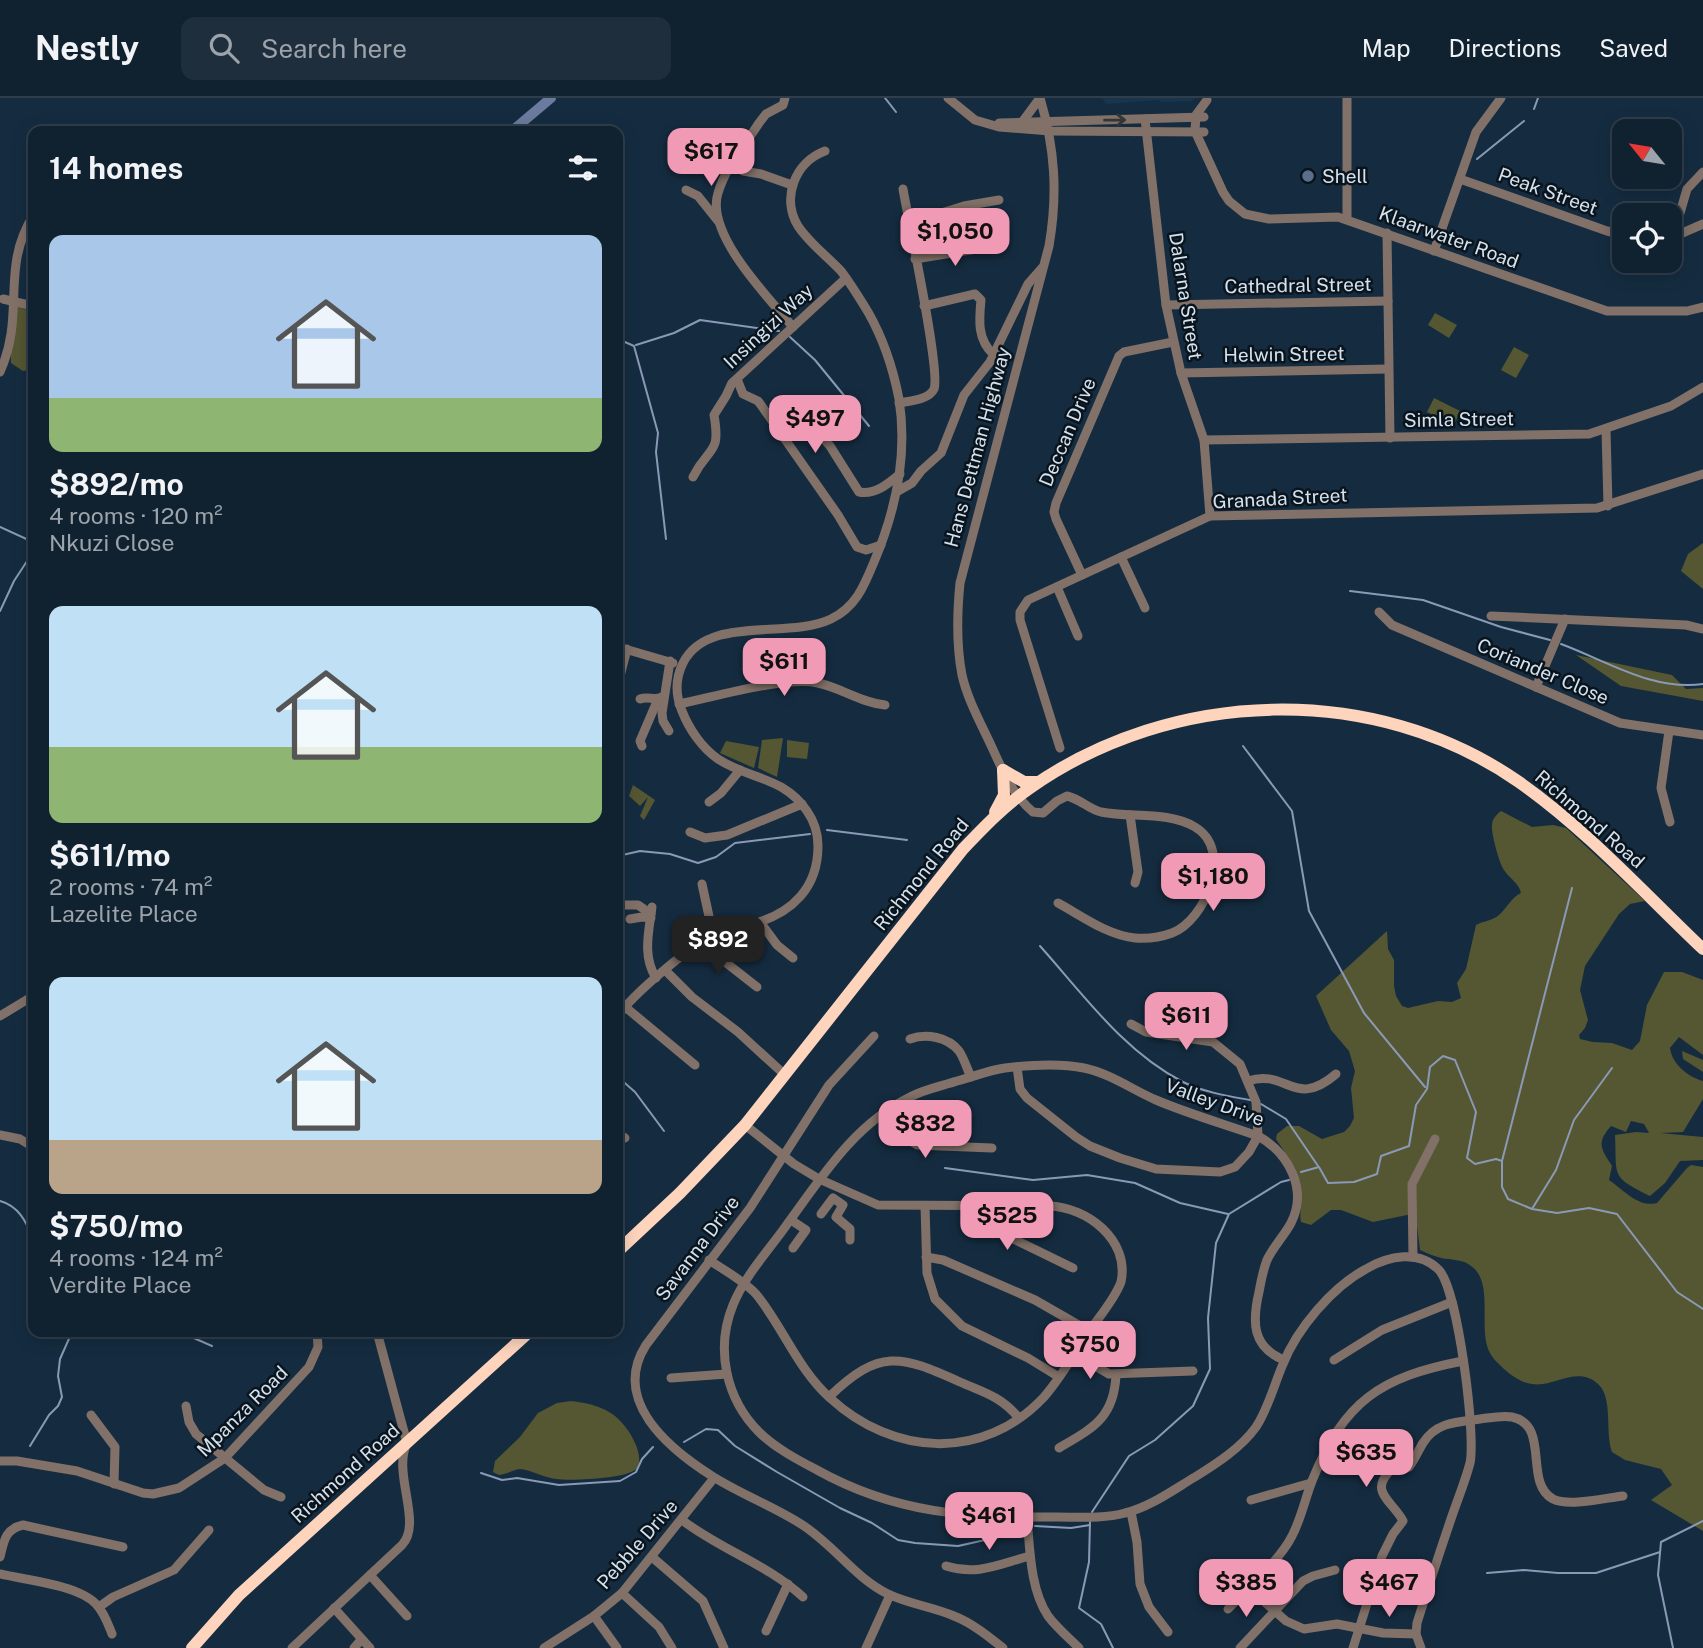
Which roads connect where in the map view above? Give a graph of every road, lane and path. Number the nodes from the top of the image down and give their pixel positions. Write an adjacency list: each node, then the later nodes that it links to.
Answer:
1 (948, 98): 10 (street)
2 (1040, 98): 9 (street); 11 (street, Hans Dettman Highway)
3 (1347, 98): 25 (street)
4 (1501, 98): 19 (street)
5 (785, 99): 17 (street)
6 (1207, 99): 7 (street)
7 (1200, 118): 8 (street); 14 (street, Klaarwater Road)
8 (1145, 119): 11 (street, one-way to 8); 13 (street, Dalarna Street)
9 (1023, 121): 10 (street); 11 (street)
10 (990, 125): 11 (street)
11 (1048, 126): 12 (street); 15 (street, Hans Dettman Highway)
12 (1074, 131): 13 (street); 15 (street)
13 (1147, 131): 14 (street); 41 (street, Dalarna Street)
14 (1200, 131): 25 (street, Klaarwater Road)
15 (1052, 150): 37 (street, Hans Dettman Highway)
16 (825, 151): 20 (street)
17 (737, 158): 20 (street); 27 (street)
18 (1703, 172): 24 (street)
19 (1460, 179): 31 (street, Peak Street); 35 (street)
20 (792, 185): 38 (street)
21 (903, 189): 28 (street)
22 (686, 190): 27 (street)
23 (999, 200): 28 (street)
24 (1682, 206)
25 (1347, 219): 30 (street, Klaarwater Road)
26 (28, 220): 33 (street)
27 (718, 220): 44 (street)
28 (909, 223): 36 (street)
29 (1703, 224): 32 (street)
30 (1387, 233): 35 (street, Klaarwater Road); 39 (street)
31 (1612, 233)
32 (1682, 233)
33 (9, 244)
34 (989, 247): 36 (street)
35 (1434, 251): 43 (street, Klaarwater Road)
36 (915, 259): 42 (street)
37 (1043, 267): 46 (street); 87 (street, Hans Dettman Highway)
38 (846, 278): 44 (street, Insingizi Way); 52 (street)
39 (1388, 301): 41 (street, Cathedral Street); 47 (street)
40 (28, 304): 48 (street)
41 (1166, 305): 45 (street, Dalarna Street)
42 (924, 306): 46 (street); 52 (street)
43 (1703, 307)
44 (793, 327): 50 (street, Insingizi Way)
45 (1174, 342): 49 (street, Dalarna Street); 65 (street, Deccan Drive)
46 (994, 355): 60 (street)
47 (1388, 369): 49 (street, Helwin Street); 55 (street)
48 (0, 372)
49 (1181, 373): 56 (street, Dalarna Street)
50 (737, 379): 59 (street, Insingizi Way); 63 (street)
51 (1703, 387): 54 (street, Simla Street)
52 (900, 403): 57 (street)
53 (814, 428): 57 (street)
54 (1606, 430): 55 (street, Simla Street); 61 (street)
55 (1390, 438): 56 (street, Simla Street)
56 (1204, 440): 62 (street, Dalarna Street)
57 (900, 474): 60 (street)
58 (1703, 475): 61 (street, Granada Street)
59 (693, 477)
60 (898, 491): 63 (street)
61 (1608, 506): 62 (street, Granada Street)
62 (1210, 516): 64 (street, Granada Street)
63 (881, 545): 75 (street)
64 (1121, 557): 65 (street, Granada Street); 67 (street)
65 (1082, 575): 66 (street, Granada Street)
66 (1058, 587): 72 (street); 85 (street, Granada Street)
67 (1145, 608)
68 (1379, 612): 76 (street, Coriander Close)
69 (1491, 616): 70 (street)
70 (1565, 619): 71 (street); 76 (street)
71 (1703, 629)
72 (1078, 636)
73 (623, 648): 74 (street)
74 (670, 662): 75 (street); 77 (street)
75 (681, 666): 79 (street)
76 (1536, 687): 82 (street, Coriander Close)
77 (661, 698): 78 (street); 81 (street); 84 (street)
78 (640, 699)
79 (679, 704): 80 (street); 86 (street)
80 (885, 705)
81 (668, 731)
82 (1669, 731): 83 (street, Coriander Close); 93 (street)
83 (1703, 735)
84 (642, 746)
85 (1060, 748)
86 (740, 770): 90 (street); 91 (street)
87 (1003, 770): 88 (highway); 89 (street, Hans Dettman Highway); 94 (highway)
88 (1039, 782): 89 (highway, Richmond Road); 104 (highway, Richmond Road)
89 (1017, 797): 92 (street); 94 (highway, Richmond Road)
90 (709, 803)
91 (802, 804): 95 (street); 102 (street)
92 (1130, 815): 96 (street); 98 (street)
93 (1670, 822)
94 (982, 829): 119 (highway, Richmond Road)
95 (690, 832)
96 (1135, 883)
97 (702, 884): 103 (street)
98 (1058, 903)
99 (623, 905): 100 (street)
100 (651, 913): 101 (street); 107 (street)
101 (630, 919)
102 (760, 922): 103 (street); 105 (street)
103 (709, 938): 106 (street); 108 (street)
104 (1703, 949)
105 (793, 958)
106 (666, 971): 107 (street); 119 (street)
107 (656, 978): 110 (street)
108 (757, 987)
109 (28, 999): 112 (street)
110 (623, 1006)
111 (623, 1010): 116 (street)
112 (0, 1016)
113 (1131, 1024): 121 (street)
114 (874, 1036): 129 (street, Savanna Drive)
115 (910, 1039): 120 (street)
116 (695, 1065)
117 (1017, 1067): 120 (street, Valley Drive); 125 (street, Valley Drive); 125 (street)
118 (1336, 1073): 121 (street)
119 (785, 1075): 123 (highway, Richmond Road)
120 (971, 1077): 122 (street, Valley Drive)
121 (1248, 1081): 125 (street)
122 (884, 1115): 128 (street); 130 (street, Valley Drive)
123 (745, 1125): 129 (street); 136 (highway, Richmond Road)
124 (0, 1135): 127 (street)
125 (1258, 1136): 149 (street, Valley Drive)
126 (1435, 1139): 139 (street)
127 (28, 1144)
128 (992, 1148)
129 (783, 1157): 130 (street); 140 (street, Savanna Drive)
130 (819, 1179): 131 (street); 134 (street, Valley Drive)
131 (925, 1206): 132 (street); 138 (street)
132 (983, 1206): 141 (street); 144 (street)
133 (821, 1214): 135 (street)
134 (791, 1220): 137 (street); 142 (street, Valley Drive)
135 (850, 1240)
136 (623, 1246)
137 (793, 1248)
138 (926, 1257): 144 (street); 155 (street)
139 (1413, 1257): 143 (street); 149 (street)
140 (709, 1260): 142 (street); 166 (street, Savanna Drive)
141 (1073, 1268)
142 (744, 1285): 153 (street, Valley Drive); 157 (street)
143 (1452, 1303): 150 (street); 151 (street)
144 (1089, 1331): 148 (street)
145 (317, 1337): 164 (street, Mpanza Road)
146 (378, 1337): 162 (street)
147 (524, 1337): 162 (highway, Richmond Road)
148 (1075, 1354): 154 (street); 155 (street)
149 (1284, 1360): 172 (street)
150 (1334, 1360)
151 (1463, 1361): 161 (street); 167 (street)
152 (1193, 1371): 154 (street)
153 (726, 1374): 156 (street); 173 (street)
154 (1116, 1375): 163 (street)
155 (1059, 1377): 160 (street)
156 (671, 1378)
157 (829, 1397): 160 (street); 160 (street)
158 (186, 1406): 164 (street)
159 (91, 1415): 168 (street)
160 (1019, 1418)
161 (1469, 1420): 169 (street); 195 (street); 199 (street)
162 (407, 1443): 183 (street); 202 (highway, Richmond Road)
163 (1059, 1448)
164 (225, 1458): 168 (street, Mpanza Road); 170 (street)
165 (0, 1461): 168 (street, Mpanza Road)
166 (714, 1478): 174 (street, Pebble Drive); 187 (street, Savanna Drive)
167 (1311, 1483): 171 (street); 185 (street)
168 (114, 1485)
169 (1623, 1496)
170 (281, 1497)
171 (1251, 1500)
172 (1131, 1512): 173 (street); 197 (street)
173 (1027, 1518): 177 (street)
174 (682, 1520): 179 (street, Pebble Drive); 184 (street)
175 (209, 1530): 189 (street)
176 (123, 1547): 178 (street)
177 (1030, 1556): 180 (street); 211 (street)
178 (0, 1557)
179 (652, 1557): 186 (street, Pebble Drive); 208 (street)
180 (946, 1566)
181 (1335, 1570): 192 (street)
182 (0, 1574): 189 (street)
183 (370, 1575): 190 (street); 193 (street)
184 (788, 1584): 188 (street); 196 (street)
185 (1248, 1587): 191 (street); 192 (street)
186 (622, 1593): 194 (street, Pebble Drive); 207 (street)
187 (890, 1595): 209 (street); 210 (street, Savanna Drive)
188 (803, 1597)
189 (99, 1606): 198 (street)
190 (334, 1608): 200 (street); 203 (street)
191 (1228, 1609)
192 (1274, 1611): 195 (street); 212 (street)
193 (407, 1616)
194 (594, 1616): 201 (street, Pebble Drive); 206 (street)
195 (1359, 1627): 199 (street); 213 (street)
196 (766, 1630)
197 (1168, 1632)
198 (112, 1634)
199 (1416, 1634): 214 (street)
200 (361, 1640): 204 (street); 205 (street)
201 (551, 1646)
202 (192, 1648)
203 (292, 1648)
204 (354, 1648)
205 (370, 1648)
206 (617, 1648)
207 (672, 1648)
208 (724, 1648)
209 (866, 1648)
210 (1003, 1648)
211 (1079, 1648)
212 (1240, 1648)
213 (1353, 1648)
214 (1421, 1648)

